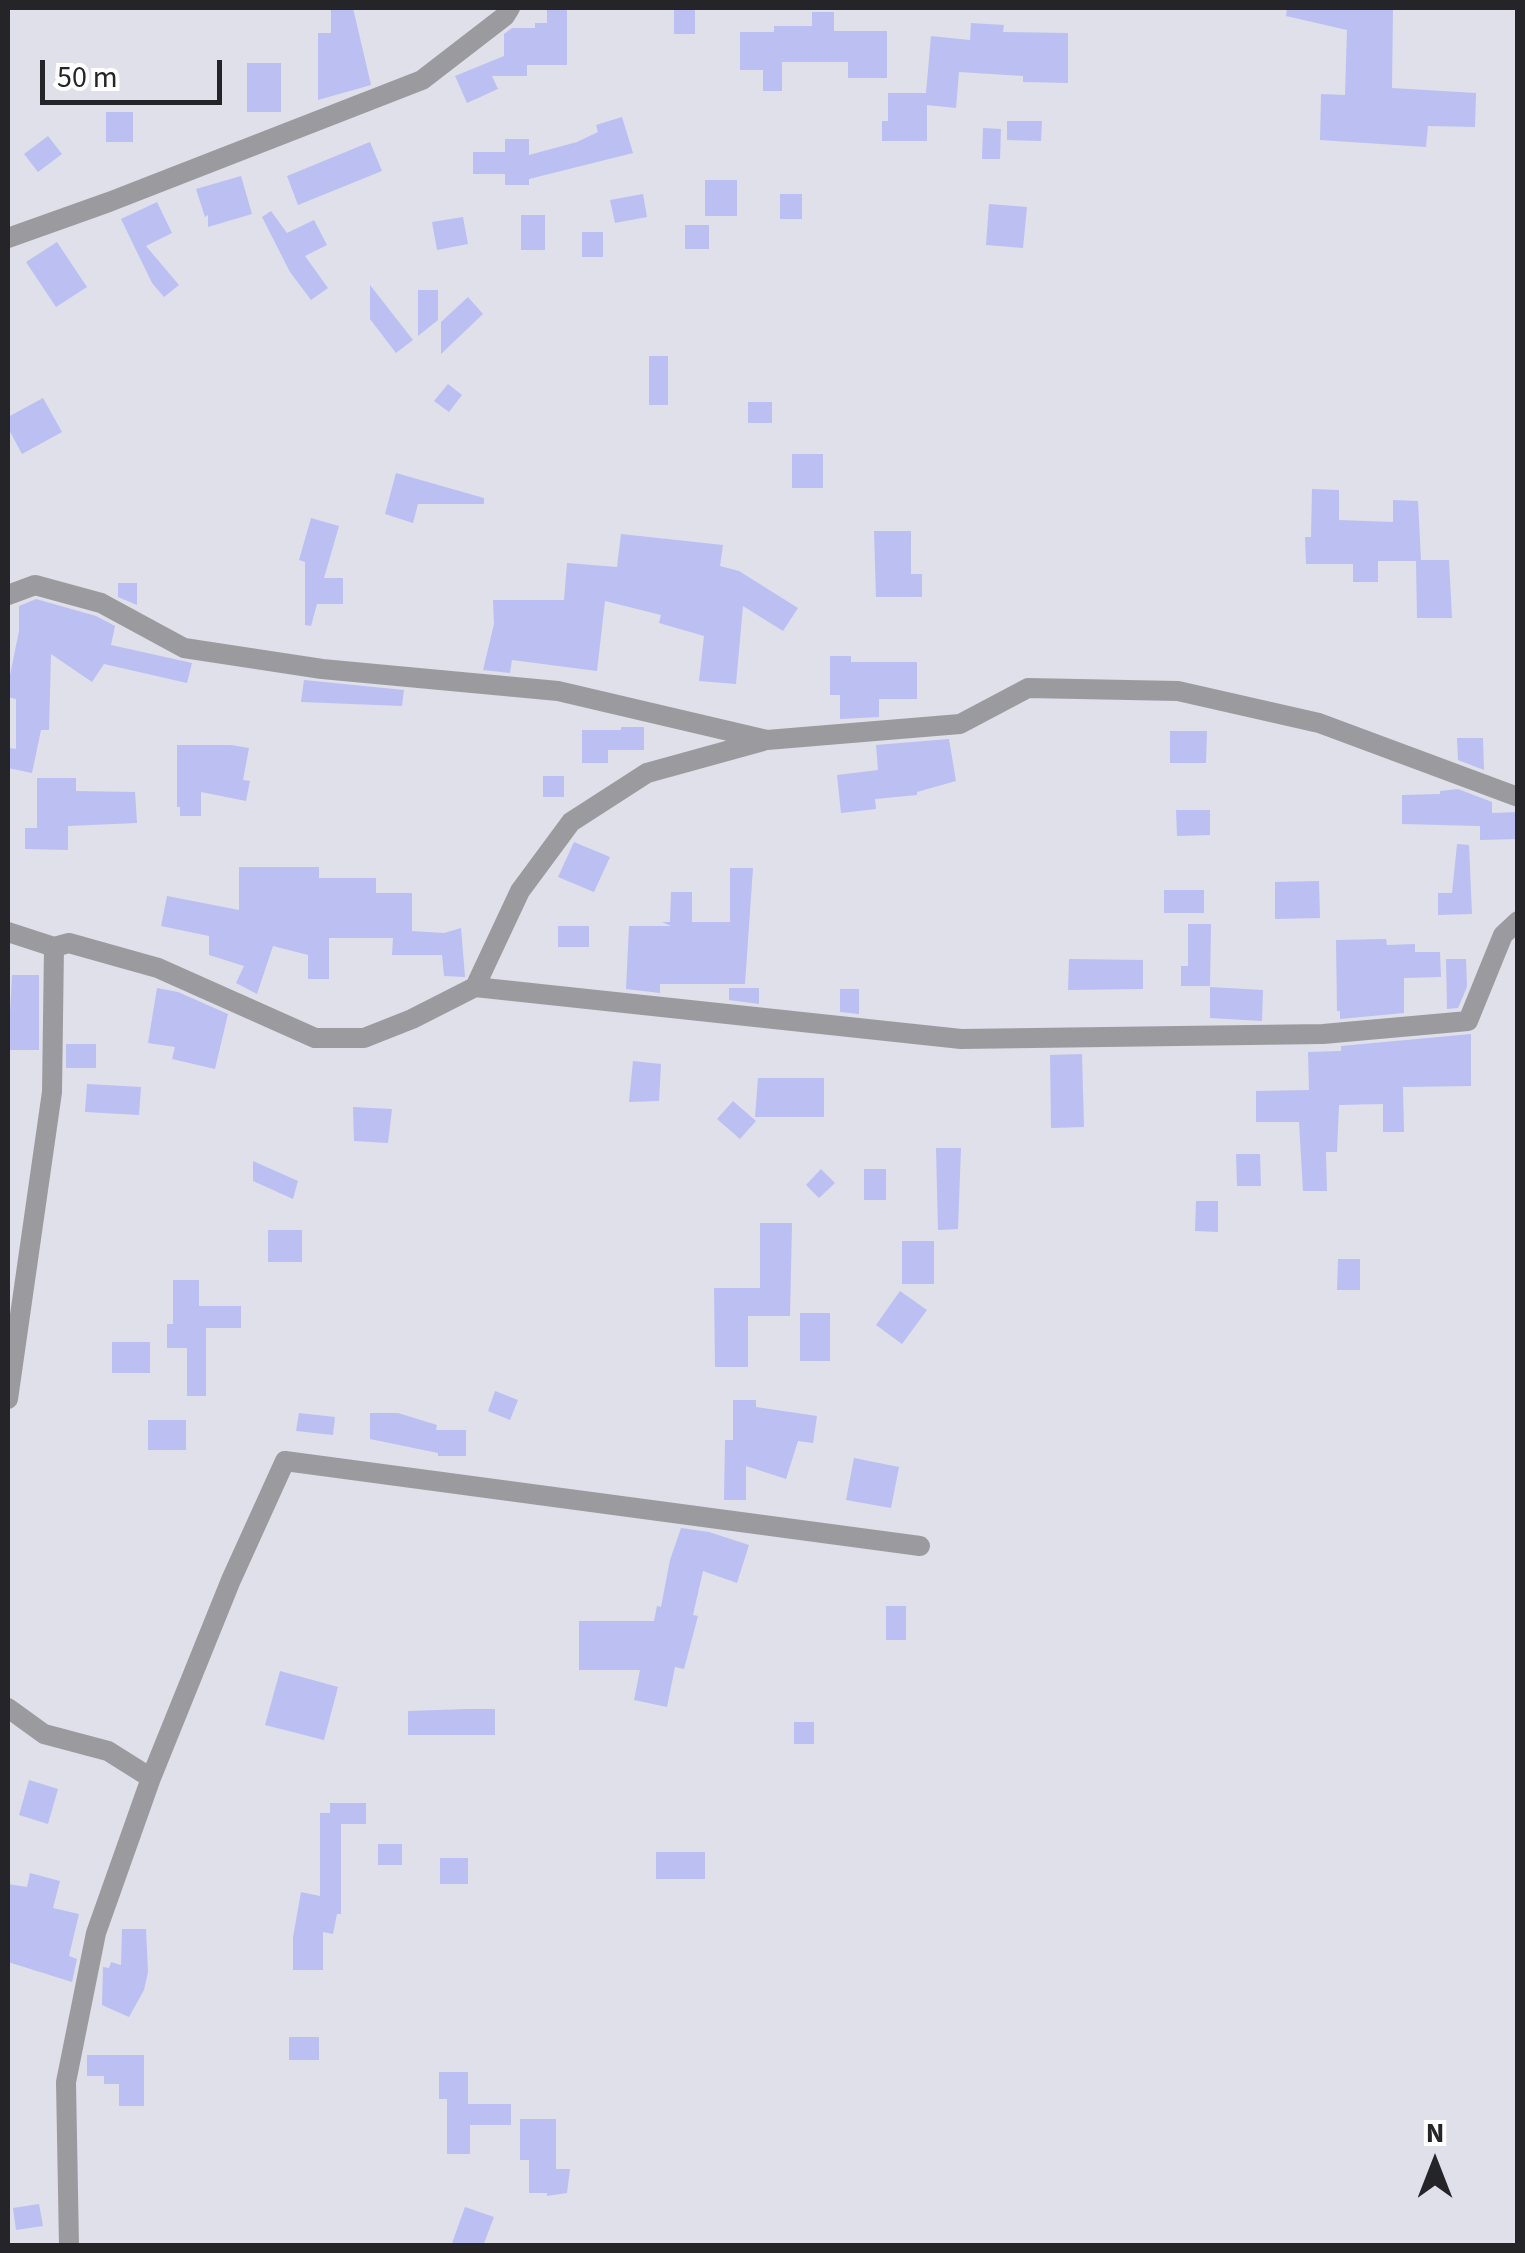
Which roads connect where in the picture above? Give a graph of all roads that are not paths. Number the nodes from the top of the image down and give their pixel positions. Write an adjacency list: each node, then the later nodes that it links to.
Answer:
1 (510, 8): 2 (street)
2 (8, 238)
3 (8, 595): 4 (street)
4 (767, 740): 5 (street); 9 (street)
5 (1518, 797)
6 (1518, 920): 9 (street)
7 (8, 932): 8 (street)
8 (54, 947): 9 (street); 10 (street)
9 (475, 987)
10 (8, 1399)
11 (920, 1546): 13 (street)
12 (8, 1708): 13 (street)
13 (151, 1778): 14 (street)
14 (69, 2246)

